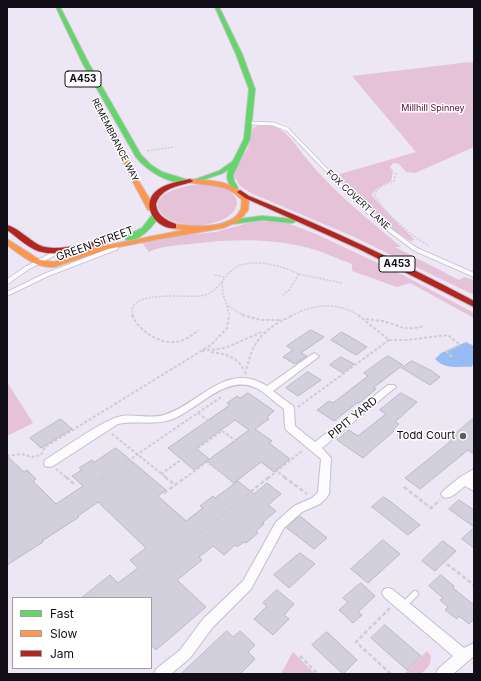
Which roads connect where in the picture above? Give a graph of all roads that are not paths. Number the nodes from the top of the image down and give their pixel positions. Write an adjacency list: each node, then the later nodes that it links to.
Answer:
1 (50, 7): 4 (main road)
2 (58, 7): 8 (main road, REMEMBRANCE WAY / A453)
3 (217, 7): 5 (main road)
4 (60, 33)
5 (249, 123): 7 (main road); 20 (lane, FOX COVERT LANE)
6 (108, 125): 10 (main road, REMEMBRANCE WAY)
7 (237, 161): 8 (main road); 9 (main road)
8 (192, 181): 9 (main road); 10 (main road)
9 (237, 190): 12 (main road); 14 (main road, A453)
10 (151, 208): 11 (main road, REMEMBRANCE WAY)
11 (155, 217): 15 (main road); 18 (main road, GREEN STREET)
12 (231, 222): 14 (main road, A453); 15 (main road)
13 (7, 227): 18 (main road)
14 (319, 228): 23 (main road, A453)
15 (196, 230): 17 (main road, GREEN STREET)
16 (7, 241): 19 (main road)
17 (123, 245): 19 (main road); 22 (lane, GREEN STREET)
18 (62, 250): 19 (lane, GREEN STREET)
19 (37, 262): 21 (lane, GREEN STREET)
20 (474, 275)
21 (7, 282)
22 (7, 294)
23 (474, 304)
24 (314, 356): 26 (street)
25 (391, 387): 27 (street, PIPIT YARD)
26 (266, 391): 27 (street); 28 (street)
27 (312, 446): 36 (street)
28 (50, 463)
29 (474, 473): 30 (street)
30 (464, 480): 31 (street); 32 (street)
31 (474, 486)
32 (447, 494)
33 (416, 594): 34 (lane)
34 (396, 600): 35 (street)
35 (468, 652): 37 (street)
36 (161, 674)
37 (443, 674)

